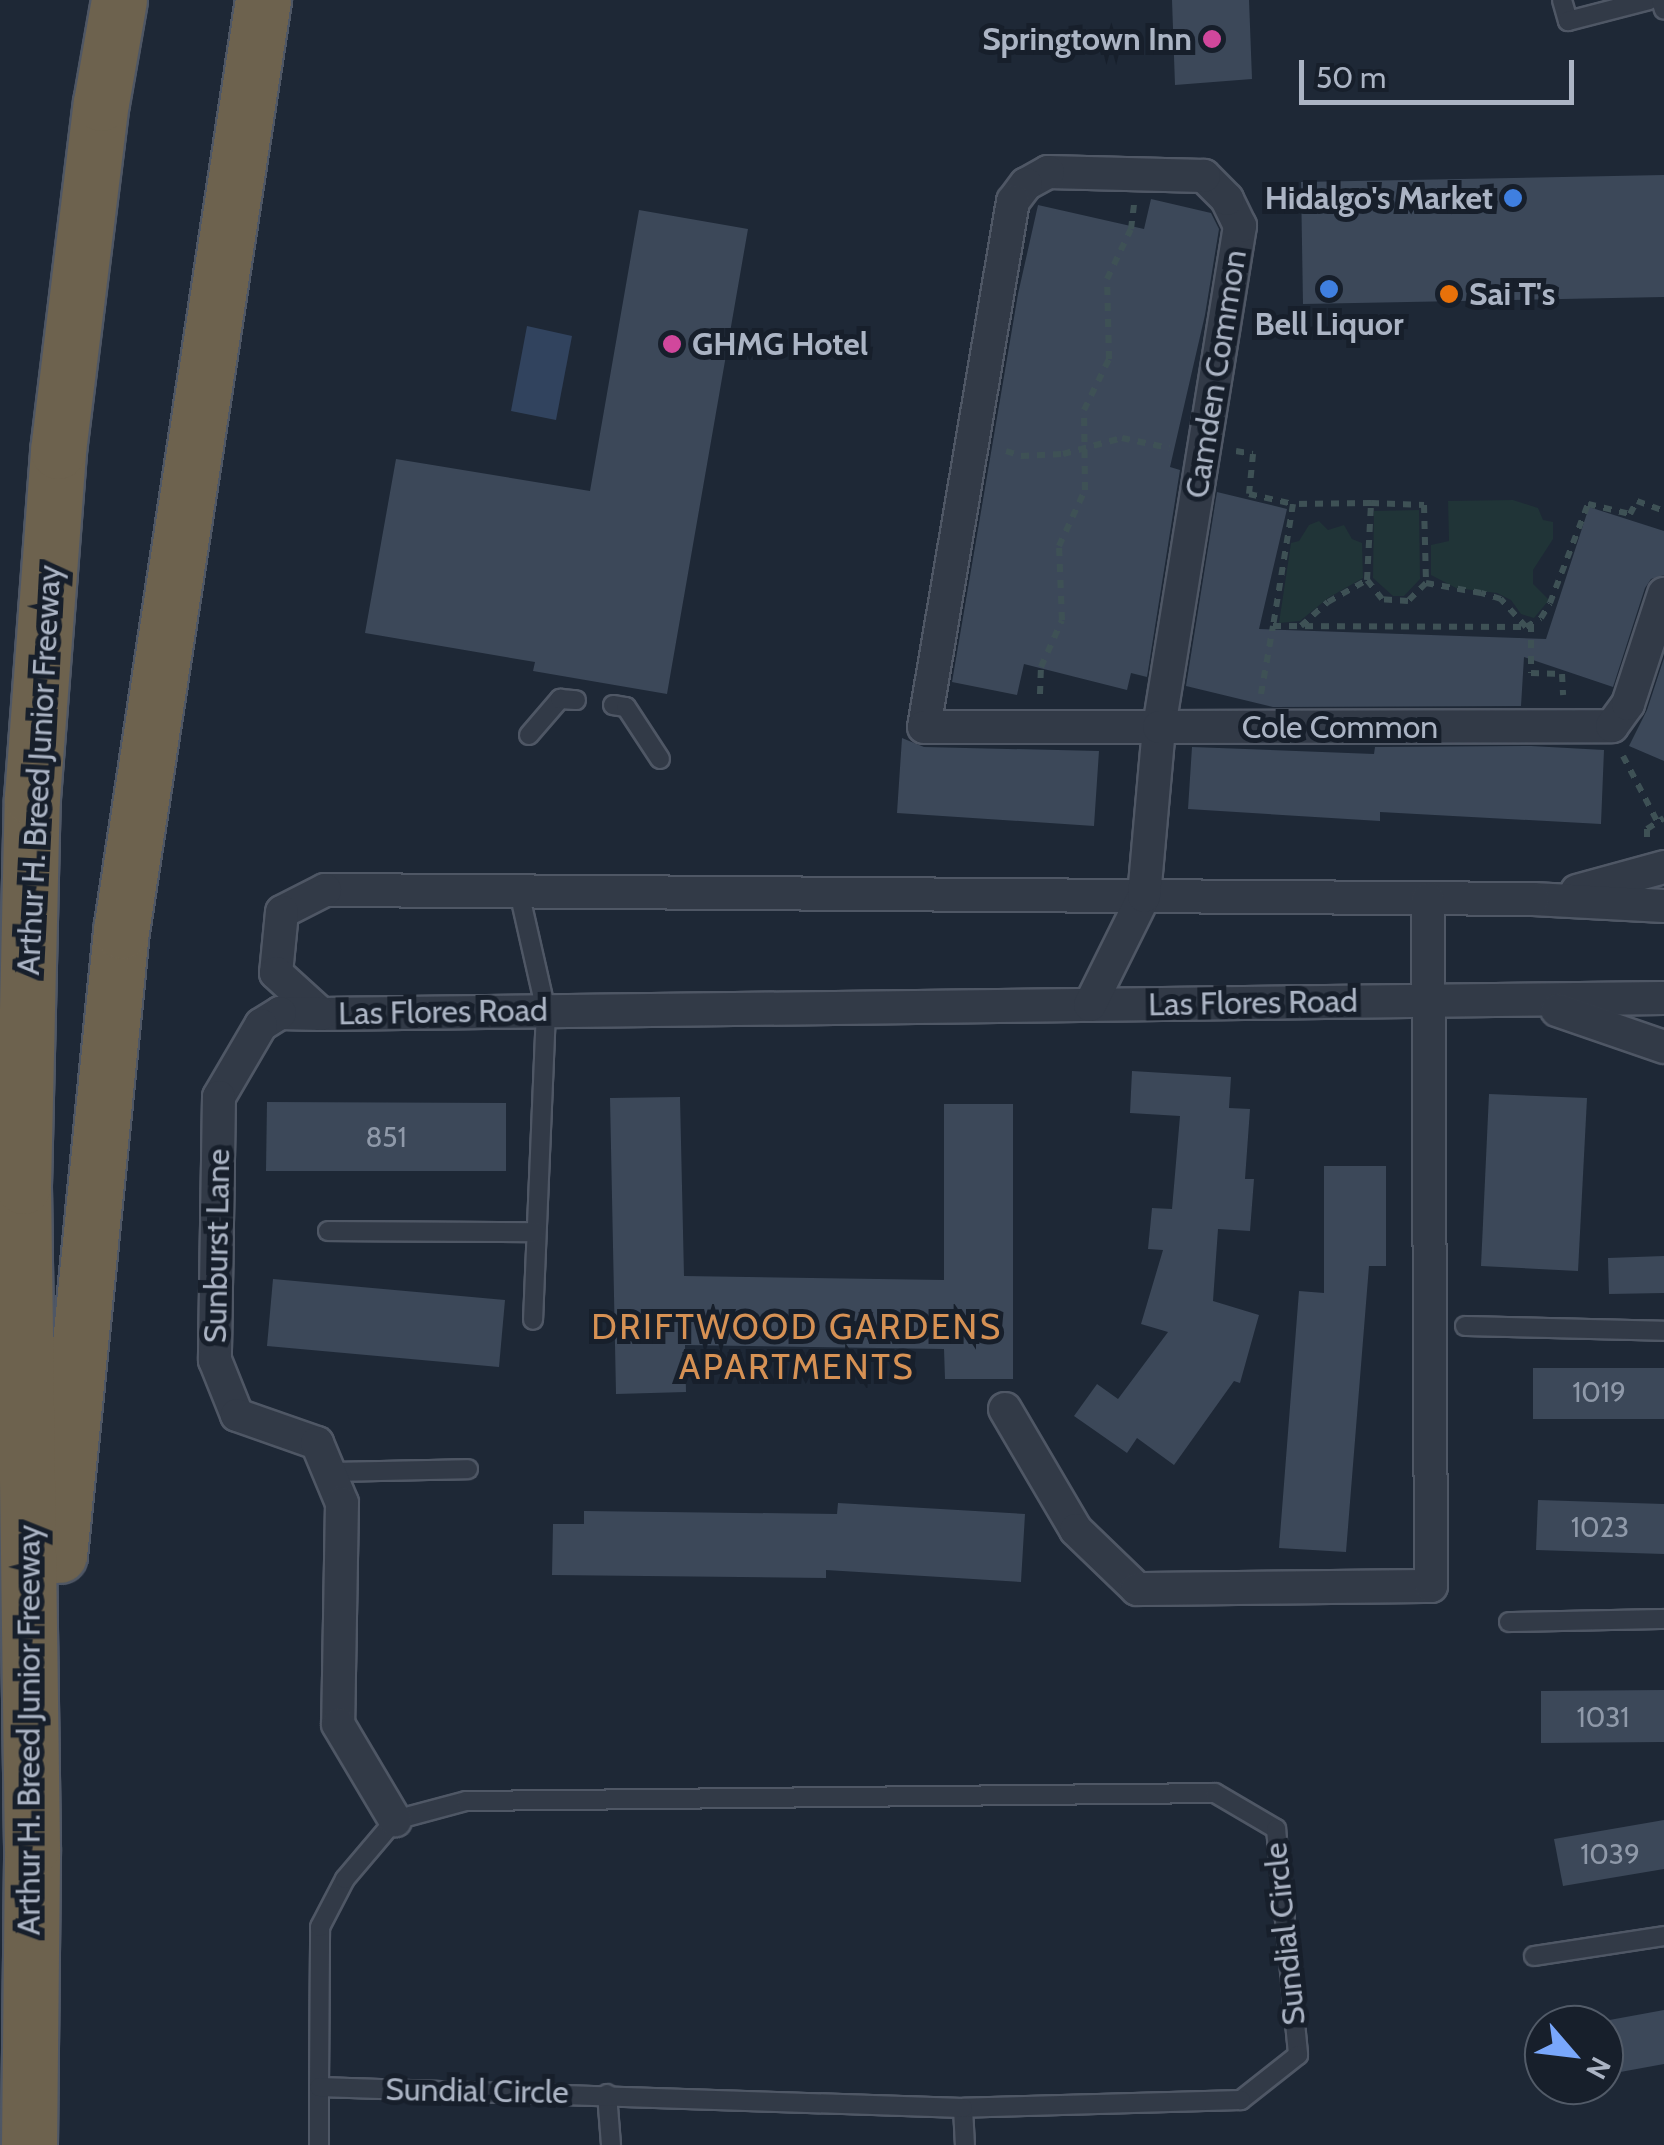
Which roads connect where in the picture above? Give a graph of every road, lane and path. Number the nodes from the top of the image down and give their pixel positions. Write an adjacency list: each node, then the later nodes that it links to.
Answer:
1 (119, 0): 54 (highway, Arthur H. Breed Junior Freeway)
2 (1562, 0): 4 (lane)
3 (1662, 0): 5 (lane)
4 (1636, 2)
5 (1664, 10)
6 (266, 13): 54 (highway)
7 (1136, 173): 8 (street, Camden Common); 9 (path); 10 (street, Camden Common)
8 (972, 445): 9 (path); 25 (street, Camden Common)
9 (1084, 446): 10 (path); 21 (path)
10 (1204, 446): 12 (path); 26 (street, Camden Common)
11 (1371, 503): 12 (path); 14 (path); 15 (path)
12 (1294, 504): 17 (path)
13 (1664, 511): 19 (path)
14 (1367, 580): 15 (path); 18 (path)
15 (1426, 583): 19 (path)
16 (1664, 594): 24 (street)
17 (1273, 626): 18 (path); 22 (path)
18 (1301, 626): 19 (path)
19 (1529, 626): 24 (path)
20 (576, 700): 27 (lane)
21 (1040, 701)
22 (1260, 704)
23 (612, 705): 28 (lane)
24 (1612, 726): 26 (street, Cole Common); 29 (path)
25 (924, 727): 26 (street, Cole Common)
26 (1159, 727): 32 (street, Camden Common)
27 (529, 735)
28 (660, 759)
29 (1657, 822)
30 (1664, 866): 34 (street, Las Flores Road)
31 (519, 892): 32 (street, Las Flores Road); 40 (lane); 41 (street, Las Flores Road)
32 (1144, 896): 33 (street, Las Flores Road); 39 (street, Camden Common)
33 (1428, 899): 34 (street, Las Flores Road); 38 (street)
34 (1534, 899): 35 (street, Las Flores Road)
35 (1664, 906)
36 (1664, 998): 37 (street, Las Flores Road)
37 (1524, 1000): 38 (street, Las Flores Road); 42 (street, Las Flores Road)
38 (1427, 1001): 39 (street, Las Flores Road); 48 (street)
39 (1090, 1005): 40 (street, Las Flores Road)
40 (546, 1011): 41 (street, Las Flores Road); 44 (lane)
41 (321, 1014): 50 (street, Sunburst Lane)
42 (1664, 1047)
43 (328, 1231): 44 (lane)
44 (535, 1232): 45 (lane)
45 (532, 1320)
46 (1465, 1326): 47 (lane)
47 (1664, 1331)
48 (1005, 1410)
49 (468, 1469): 50 (lane)
50 (330, 1472): 53 (street, Sunburst Lane)
51 (1664, 1619): 52 (lane)
52 (1509, 1622)
53 (395, 1820): 57 (lane); 59 (lane, Sundial Circle)
54 (32, 1847): 60 (highway, Arthur H. Breed Junior Freeway)
55 (1664, 1936): 56 (lane)
56 (1534, 1956)
57 (319, 2087): 58 (lane, Sundial Circle); 61 (lane)
58 (608, 2094): 59 (lane, Sundial Circle); 62 (lane)
59 (963, 2108): 63 (lane)
60 (29, 2145)
61 (319, 2145)
62 (611, 2145)
63 (965, 2145)

